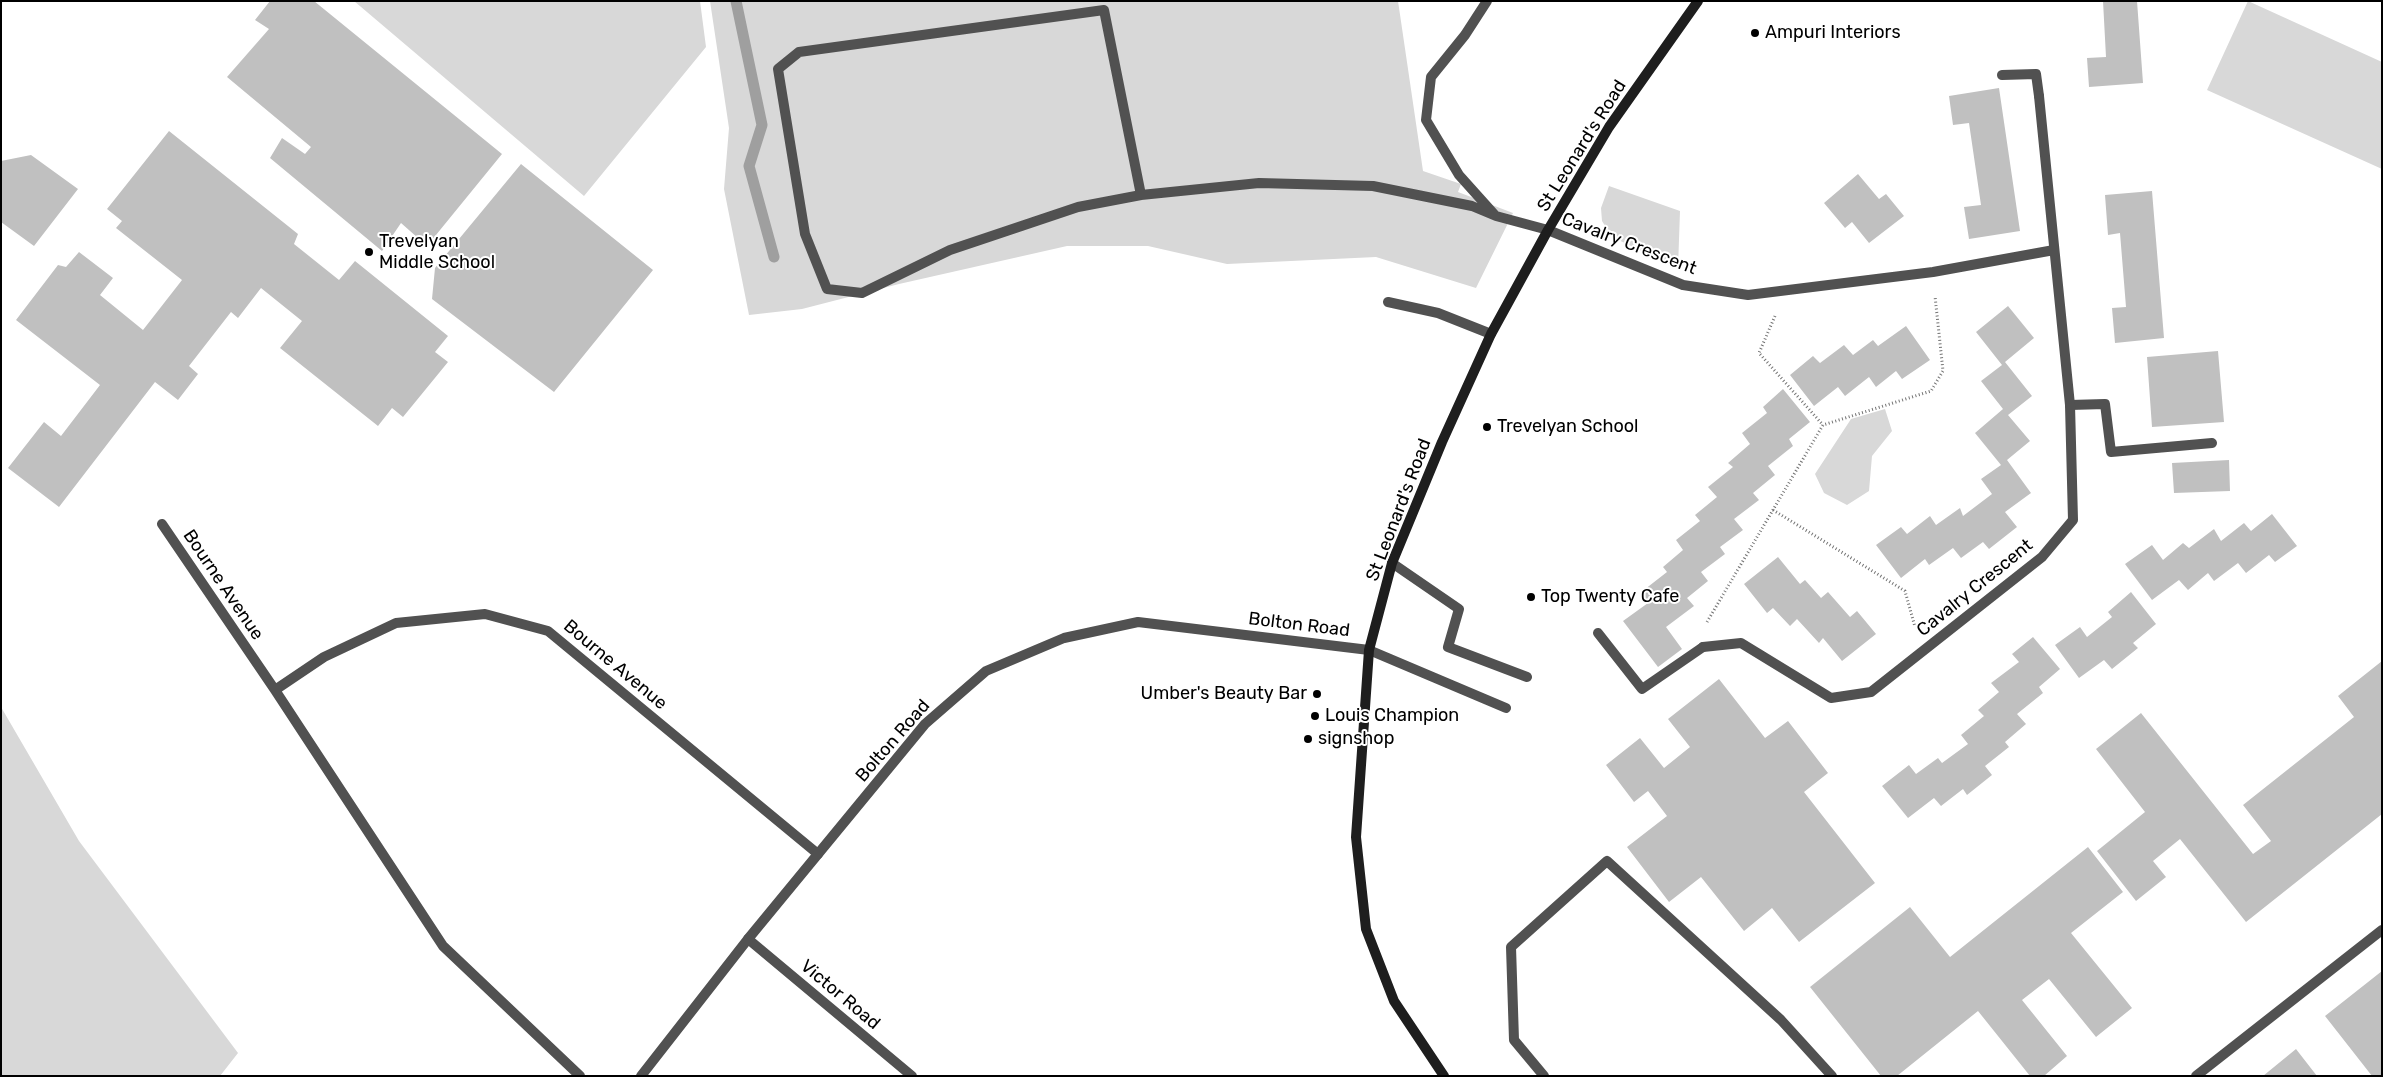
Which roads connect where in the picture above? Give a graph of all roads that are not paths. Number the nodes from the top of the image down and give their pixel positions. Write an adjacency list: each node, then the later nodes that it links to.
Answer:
1 (1487, 1): 5 (street)
2 (1698, 1): 6 (main road, St Leonard's Road)
3 (2002, 75): 7 (street, Cavalry Crescent)
4 (1141, 195): 4 (street, Cavalry Crescent); 5 (street, Cavalry Crescent)
5 (1496, 216): 6 (street, Cavalry Crescent)
6 (1548, 230): 7 (street, Cavalry Crescent); 9 (main road, St Leonard's Road)
7 (2054, 250): 10 (street, Cavalry Crescent)
8 (1388, 302): 9 (street)
9 (1491, 334): 13 (main road, St Leonard's Road)
10 (2070, 405): 11 (street); 14 (street, Cavalry Crescent)
11 (2212, 443)
12 (162, 524): 17 (street, Bourne Avenue)
13 (1392, 563): 15 (main road, St Leonard's Road); 16 (street)
14 (1598, 633)
15 (1369, 650): 18 (street, Bolton Road); 19 (street, Bolton Road); 25 (main road, St Leonard's Road)
16 (1527, 677)
17 (274, 690): 19 (street, Bourne Avenue); 22 (street, Bourne Avenue)
18 (1506, 708)
19 (818, 854): 21 (street, Bolton Road)
20 (2382, 930): 28 (street)
21 (748, 939): 23 (street, Bolton Road); 24 (street, Victor Road)
22 (580, 1076)
23 (641, 1076)
24 (912, 1076)
25 (1444, 1076)
26 (1544, 1076): 27 (street)
27 (1832, 1076)
28 (2196, 1076)

